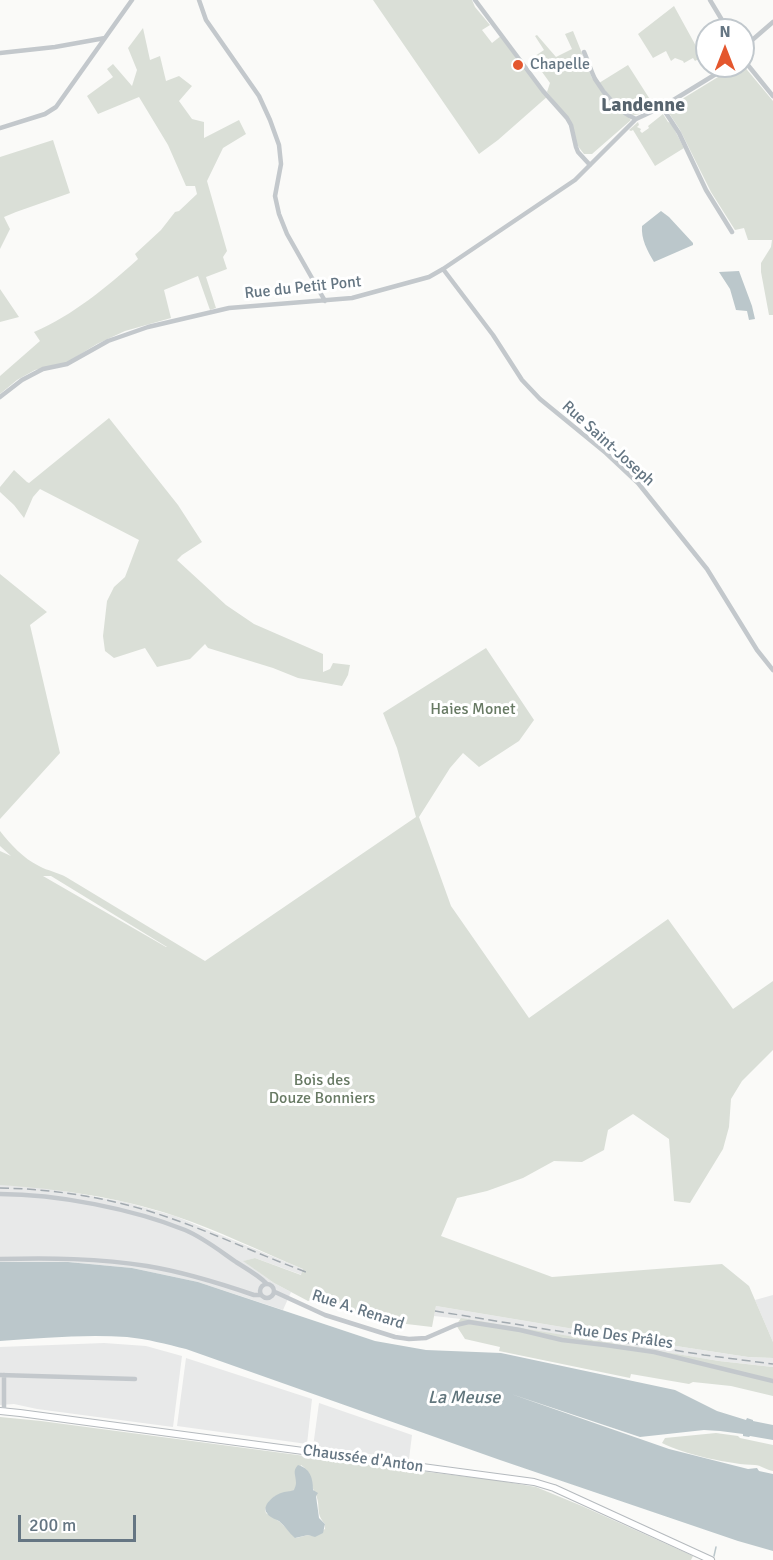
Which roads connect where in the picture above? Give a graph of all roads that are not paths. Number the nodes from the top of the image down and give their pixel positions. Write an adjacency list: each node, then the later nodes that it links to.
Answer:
1 (132, 0): 7 (street)
2 (200, 0): 20 (street)
3 (475, 0): 17 (street)
4 (710, 0): 5 (street)
5 (721, 18)
6 (773, 22): 8 (street)
7 (105, 38): 10 (street); 16 (street)
8 (755, 38)
9 (584, 52): 15 (street)
10 (0, 53)
11 (755, 74): 13 (street)
12 (709, 78): 14 (street)
13 (773, 96)
14 (662, 107): 15 (street); 18 (street)
15 (636, 119): 17 (street, Rue du Petit Pont)
16 (0, 128)
17 (590, 165): 19 (street, Rue du Petit Pont)
18 (732, 232)
19 (443, 269): 20 (street, Rue du Petit Pont); 22 (street, Rue Saint-Joseph)
20 (325, 301): 21 (street, Rue du Petit Pont)
21 (0, 397)
22 (773, 670)
23 (0, 1194): 25 (street)
24 (0, 1259): 27 (street)
25 (266, 1283): 26 (street); 27 (street)
26 (275, 1292): 27 (street); 28 (street, Rue A. Renard)
27 (261, 1295)
28 (469, 1322): 31 (street, Rue Des Prâles)
29 (2, 1375): 30 (street); 32 (street)
30 (135, 1380)
31 (773, 1381)
32 (2, 1411): 33 (main road, Chaussée d'Anton)
33 (697, 1557): 34 (main road, Chaussée d'Anton)
34 (711, 1560)

